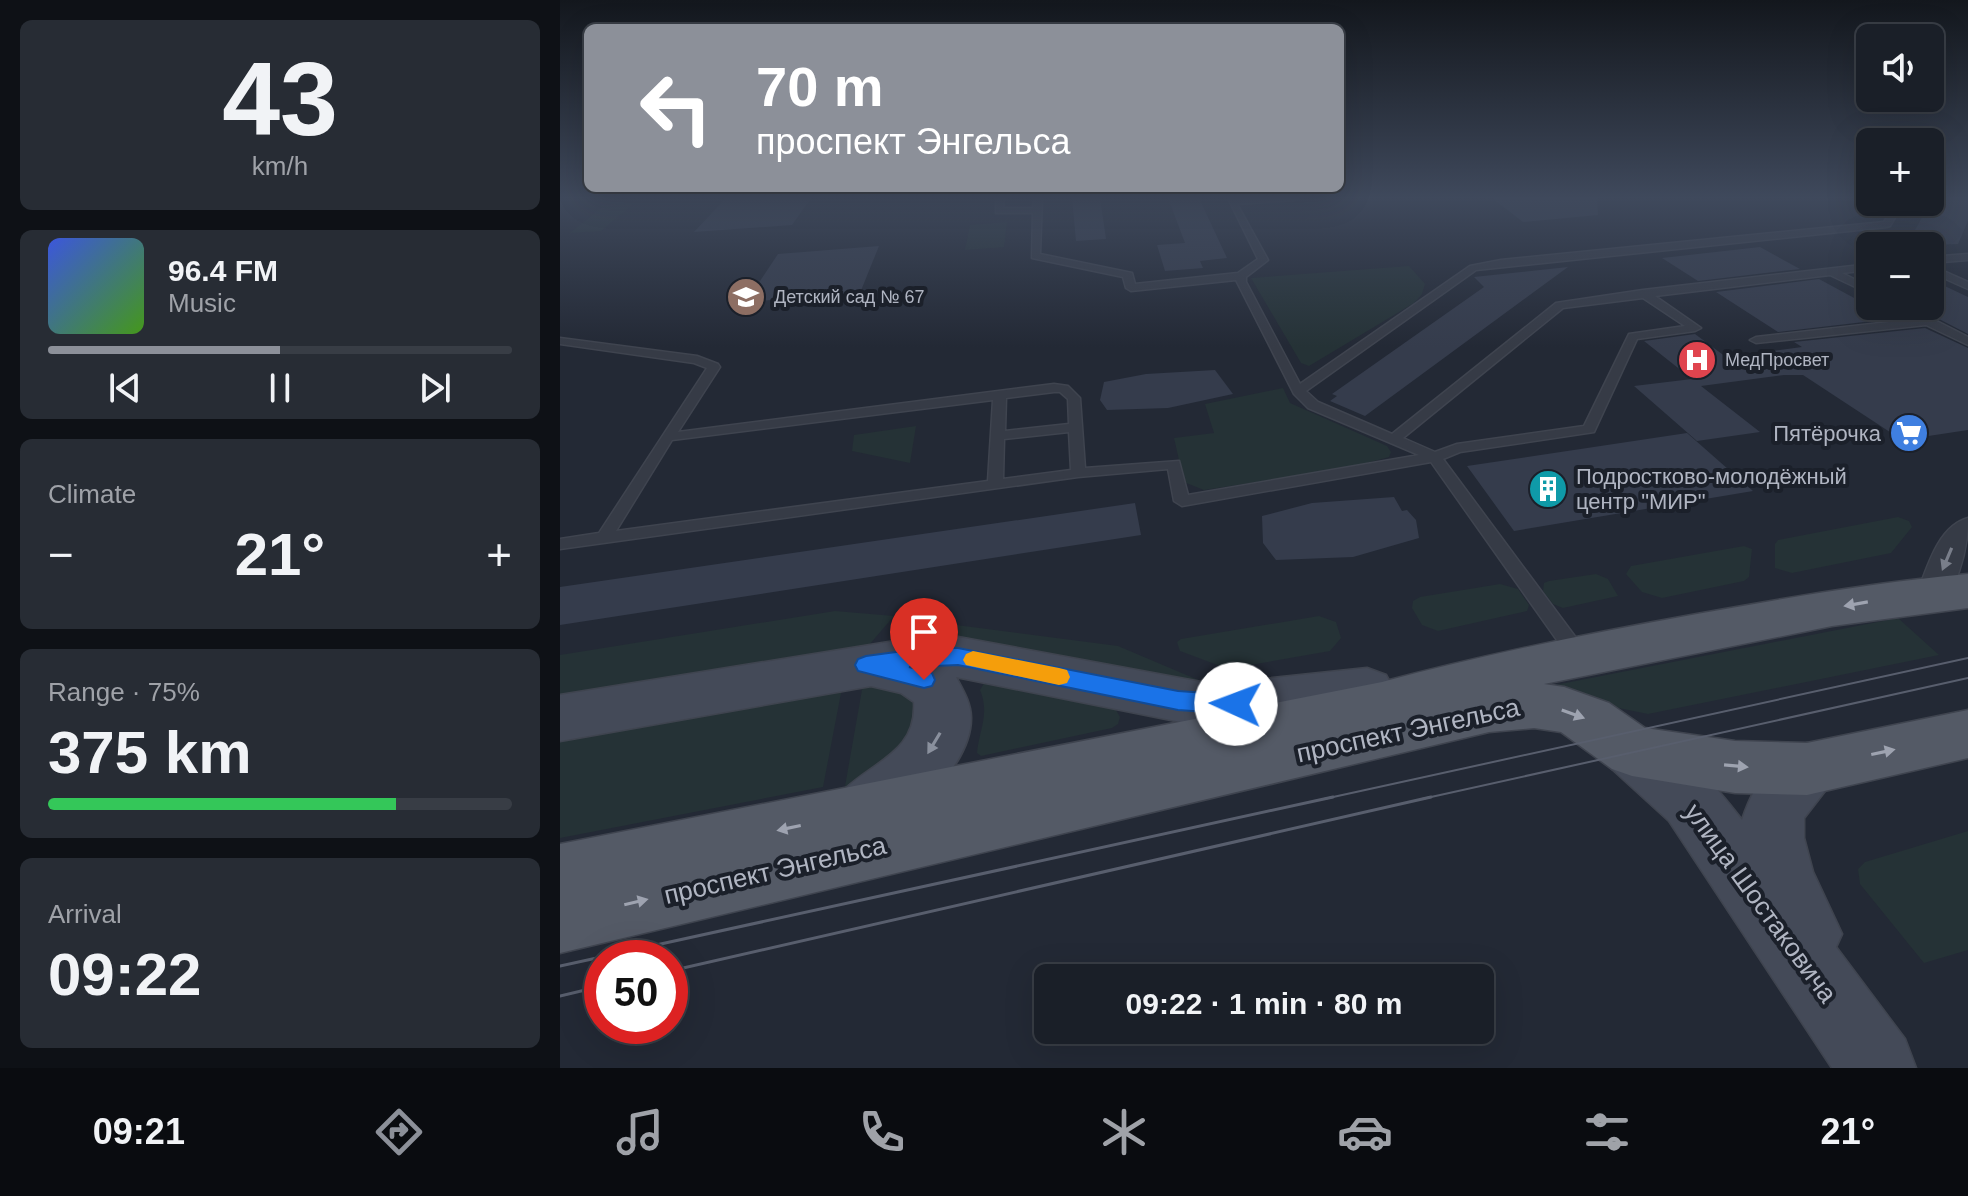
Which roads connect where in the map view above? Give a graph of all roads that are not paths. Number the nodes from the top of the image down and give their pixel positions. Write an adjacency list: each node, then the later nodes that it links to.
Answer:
1 (1036, 248): 9 (lane)
2 (1257, 248): 9 (lane)
3 (1651, 248): 17 (lane)
4 (1968, 257): 5 (lane)
5 (1944, 259)
6 (1856, 269): 7 (lane)
7 (1831, 272): 10 (lane); 12 (lane)
8 (1944, 275): 11 (lane)
9 (1241, 276): 17 (lane)
10 (1856, 284)
11 (1968, 286)
12 (1643, 293): 22 (lane); 23 (lane)
13 (1928, 321): 14 (lane); 16 (lane)
14 (1756, 340)
15 (560, 341): 21 (lane)
16 (1968, 342)
17 (1298, 391): 22 (lane)
18 (1000, 393): 19 (lane); 20 (lane); 21 (lane)
19 (1075, 427): 20 (lane); 24 (lane)
20 (997, 436): 25 (lane)
21 (667, 437): 27 (lane)
22 (1392, 440): 23 (lane)
23 (1435, 457): 24 (lane); 30 (lane)
24 (1078, 473): 25 (lane)
25 (995, 484): 27 (lane)
26 (1968, 528): 29 (street, one-way to 29)
27 (604, 538): 28 (lane)
28 (560, 544)
29 (1950, 593): 30 (main road, проспект Энгельса, one-way to 30)
30 (1578, 655): 32 (main road, проспект Энгельса)
31 (866, 665): 32 (main road, проспект Энгельса); 33 (main road, проспект Энгельса); 37 (main road, проспект Энгельса, one-way to 37)
32 (1467, 679): 37 (main road, проспект Энгельса)
33 (560, 718)
34 (1968, 734): 36 (main road, проспект Энгельса, one-way to 34)
35 (1632, 751): 36 (main road, проспект Энгельса, one-way to 36); 39 (main road, проспект Энгельса, one-way to 35); 40 (main road, улица Шостаковича)
36 (1807, 769): 40 (main road, улица Шостаковича)
37 (863, 812): 38 (main road, проспект Энгельса, one-way to 38)
38 (560, 876)
39 (560, 919)
40 (1876, 1068)

